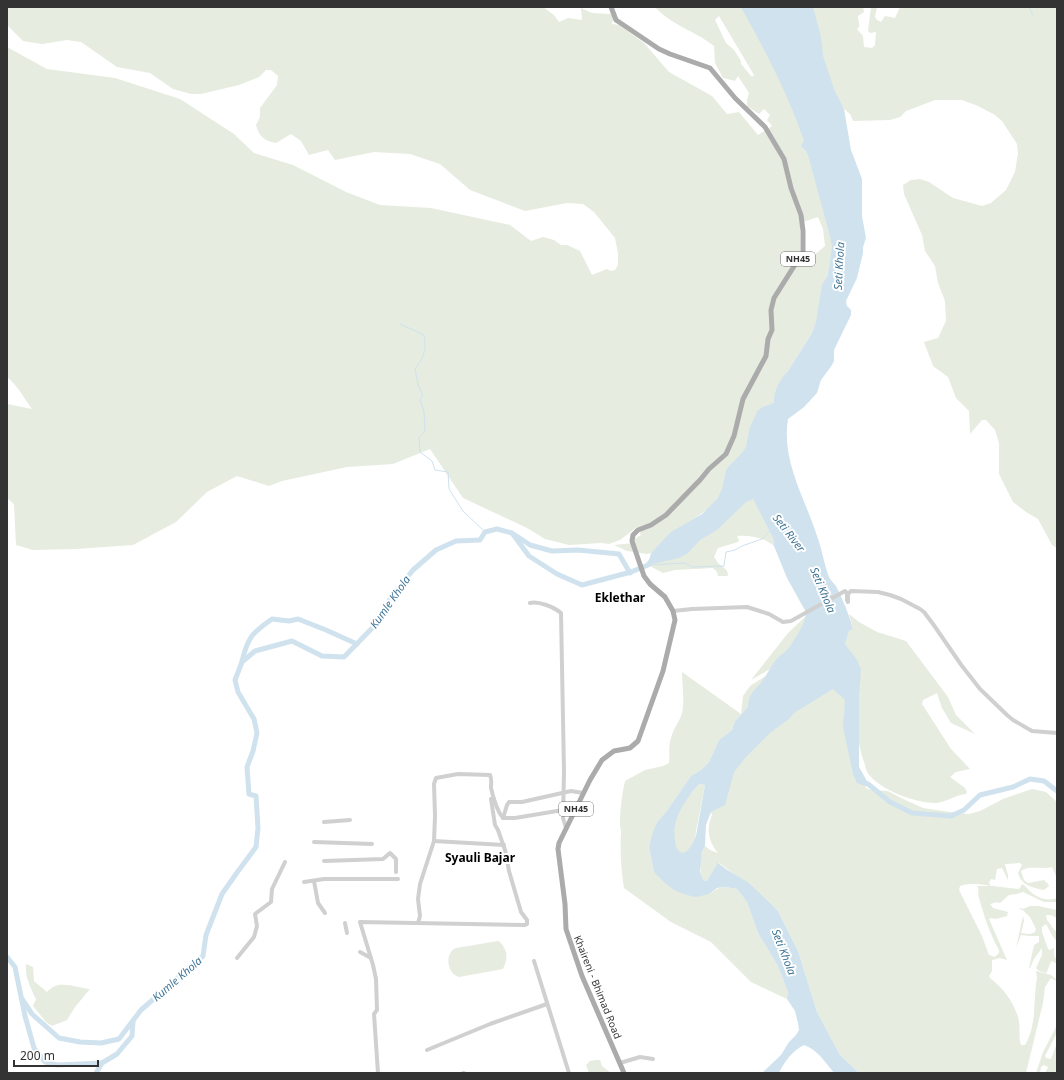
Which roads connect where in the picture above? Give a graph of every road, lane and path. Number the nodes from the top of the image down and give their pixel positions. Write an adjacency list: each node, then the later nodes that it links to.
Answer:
1 (611, 7): 3 (main road, NH45)
2 (530, 603): 5 (street)
3 (673, 611): 4 (street); 6 (main road, Khaireni - Bhimad Road / NH45)
4 (1057, 733)
5 (563, 792): 6 (street); 8 (street); 9 (street)
6 (584, 794): 12 (main road, Khaireni - Bhimad Road / NH45)
7 (494, 799): 9 (street); 13 (street); 16 (street)
8 (563, 810): 9 (street); 12 (street)
9 (503, 818)
10 (350, 820): 11 (street)
11 (324, 822)
12 (566, 828): 34 (main road, Khaireni - Bhimad Road / NH45)
13 (434, 841): 16 (street); 25 (street)
14 (314, 842): 15 (street)
15 (372, 844)
16 (504, 845): 25 (street)
17 (324, 861): 19 (street)
18 (285, 862): 28 (street)
19 (396, 872)
20 (398, 879): 21 (street)
21 (314, 881): 22 (street); 23 (street)
22 (304, 882)
23 (325, 913)
24 (345, 923): 26 (street)
25 (418, 923): 29 (street)
26 (347, 933)
27 (360, 952): 29 (street)
28 (237, 958)
29 (371, 958): 35 (street)
30 (534, 961): 31 (street)
31 (547, 1004): 32 (street); 36 (street)
32 (427, 1050)
33 (653, 1059): 34 (street)
34 (620, 1063): 37 (main road, Khaireni - Bhimad Road / NH45)
35 (378, 1073)
36 (569, 1073)
37 (624, 1073)

